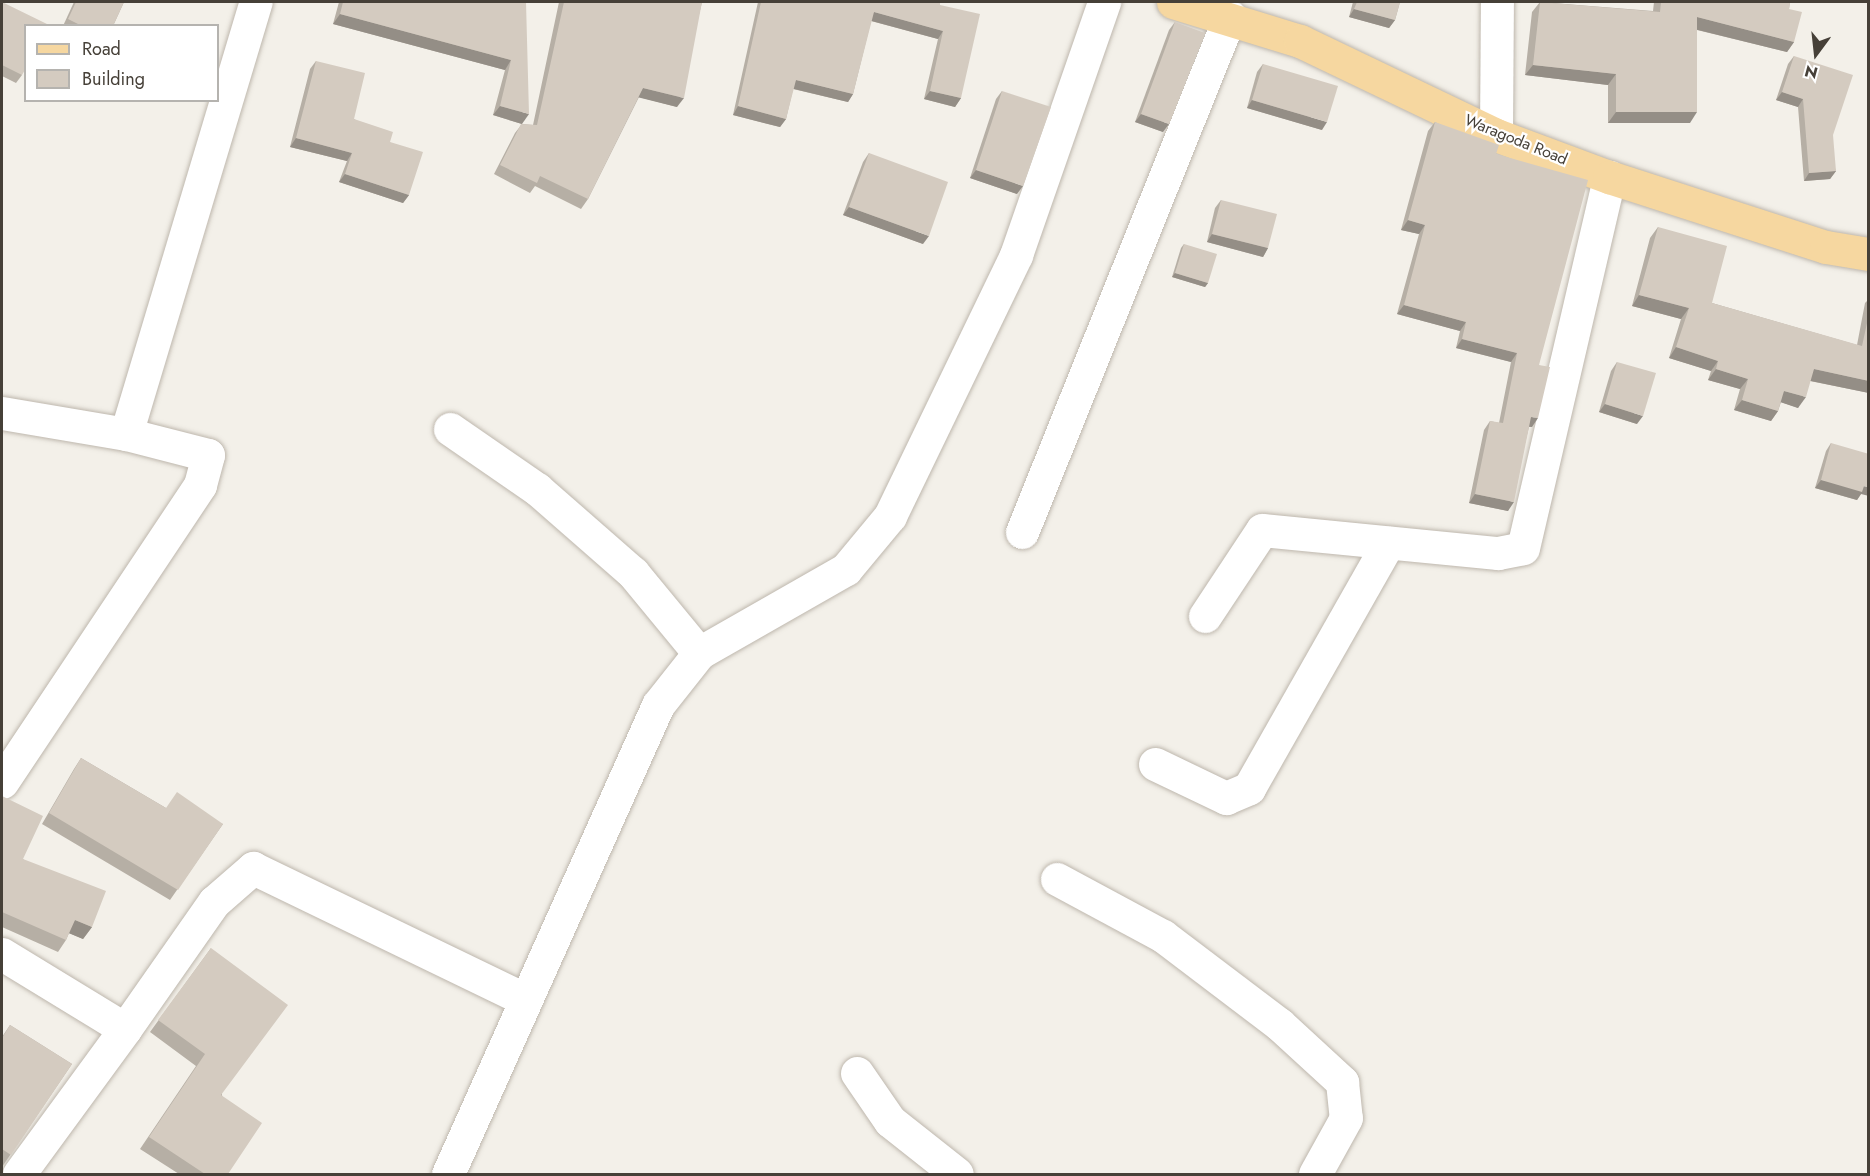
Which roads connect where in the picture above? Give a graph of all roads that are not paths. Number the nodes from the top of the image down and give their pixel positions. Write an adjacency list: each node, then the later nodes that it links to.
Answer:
1 (256, 2): 11 (street)
2 (1104, 2): 15 (street)
3 (1173, 2): 5 (main road, Waragoda Road)
4 (1497, 2): 6 (street)
5 (1230, 16): 6 (main road, Waragoda Road); 12 (street)
6 (1496, 135): 7 (main road, Waragoda Road)
7 (1609, 177): 8 (main road, Waragoda Road); 13 (street)
8 (1869, 254)
9 (2, 412): 11 (street)
10 (450, 429): 15 (street)
11 (126, 434): 17 (street)
12 (1022, 532)
13 (1388, 543): 14 (street); 16 (street)
14 (1205, 616)
15 (699, 653): 20 (street)
16 (1155, 764)
17 (2, 782)
18 (1057, 879): 26 (street)
19 (2, 954): 21 (street)
20 (526, 1000): 21 (street); 24 (street)
21 (125, 1029): 23 (street)
22 (857, 1073): 25 (street)
23 (19, 1174)
24 (448, 1174)
25 (957, 1174)
26 (1315, 1174)

